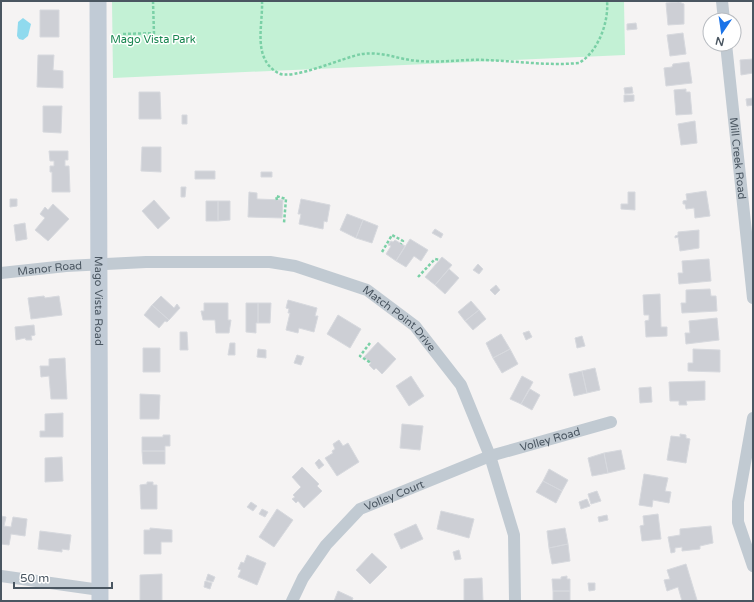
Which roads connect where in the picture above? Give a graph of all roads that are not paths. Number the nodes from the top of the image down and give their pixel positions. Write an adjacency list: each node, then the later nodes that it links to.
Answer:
1 (98, 1): 5 (street, Mago Vista Road)
2 (722, 1): 3 (street)
3 (723, 12)
4 (727, 52): 7 (street, Mill Creek Road)
5 (99, 264): 6 (street, Manor Road); 10 (street, Match Point Drive); 13 (street, Mago Vista Road)
6 (1, 273)
7 (753, 298)
8 (753, 418): 11 (street)
9 (611, 422): 10 (street, Volley Road)
10 (490, 456): 14 (street, Volley Court); 15 (street, Match Point Drive)
11 (753, 566)
12 (1, 576): 13 (street)
13 (100, 595)
14 (292, 601)
15 (515, 601)

